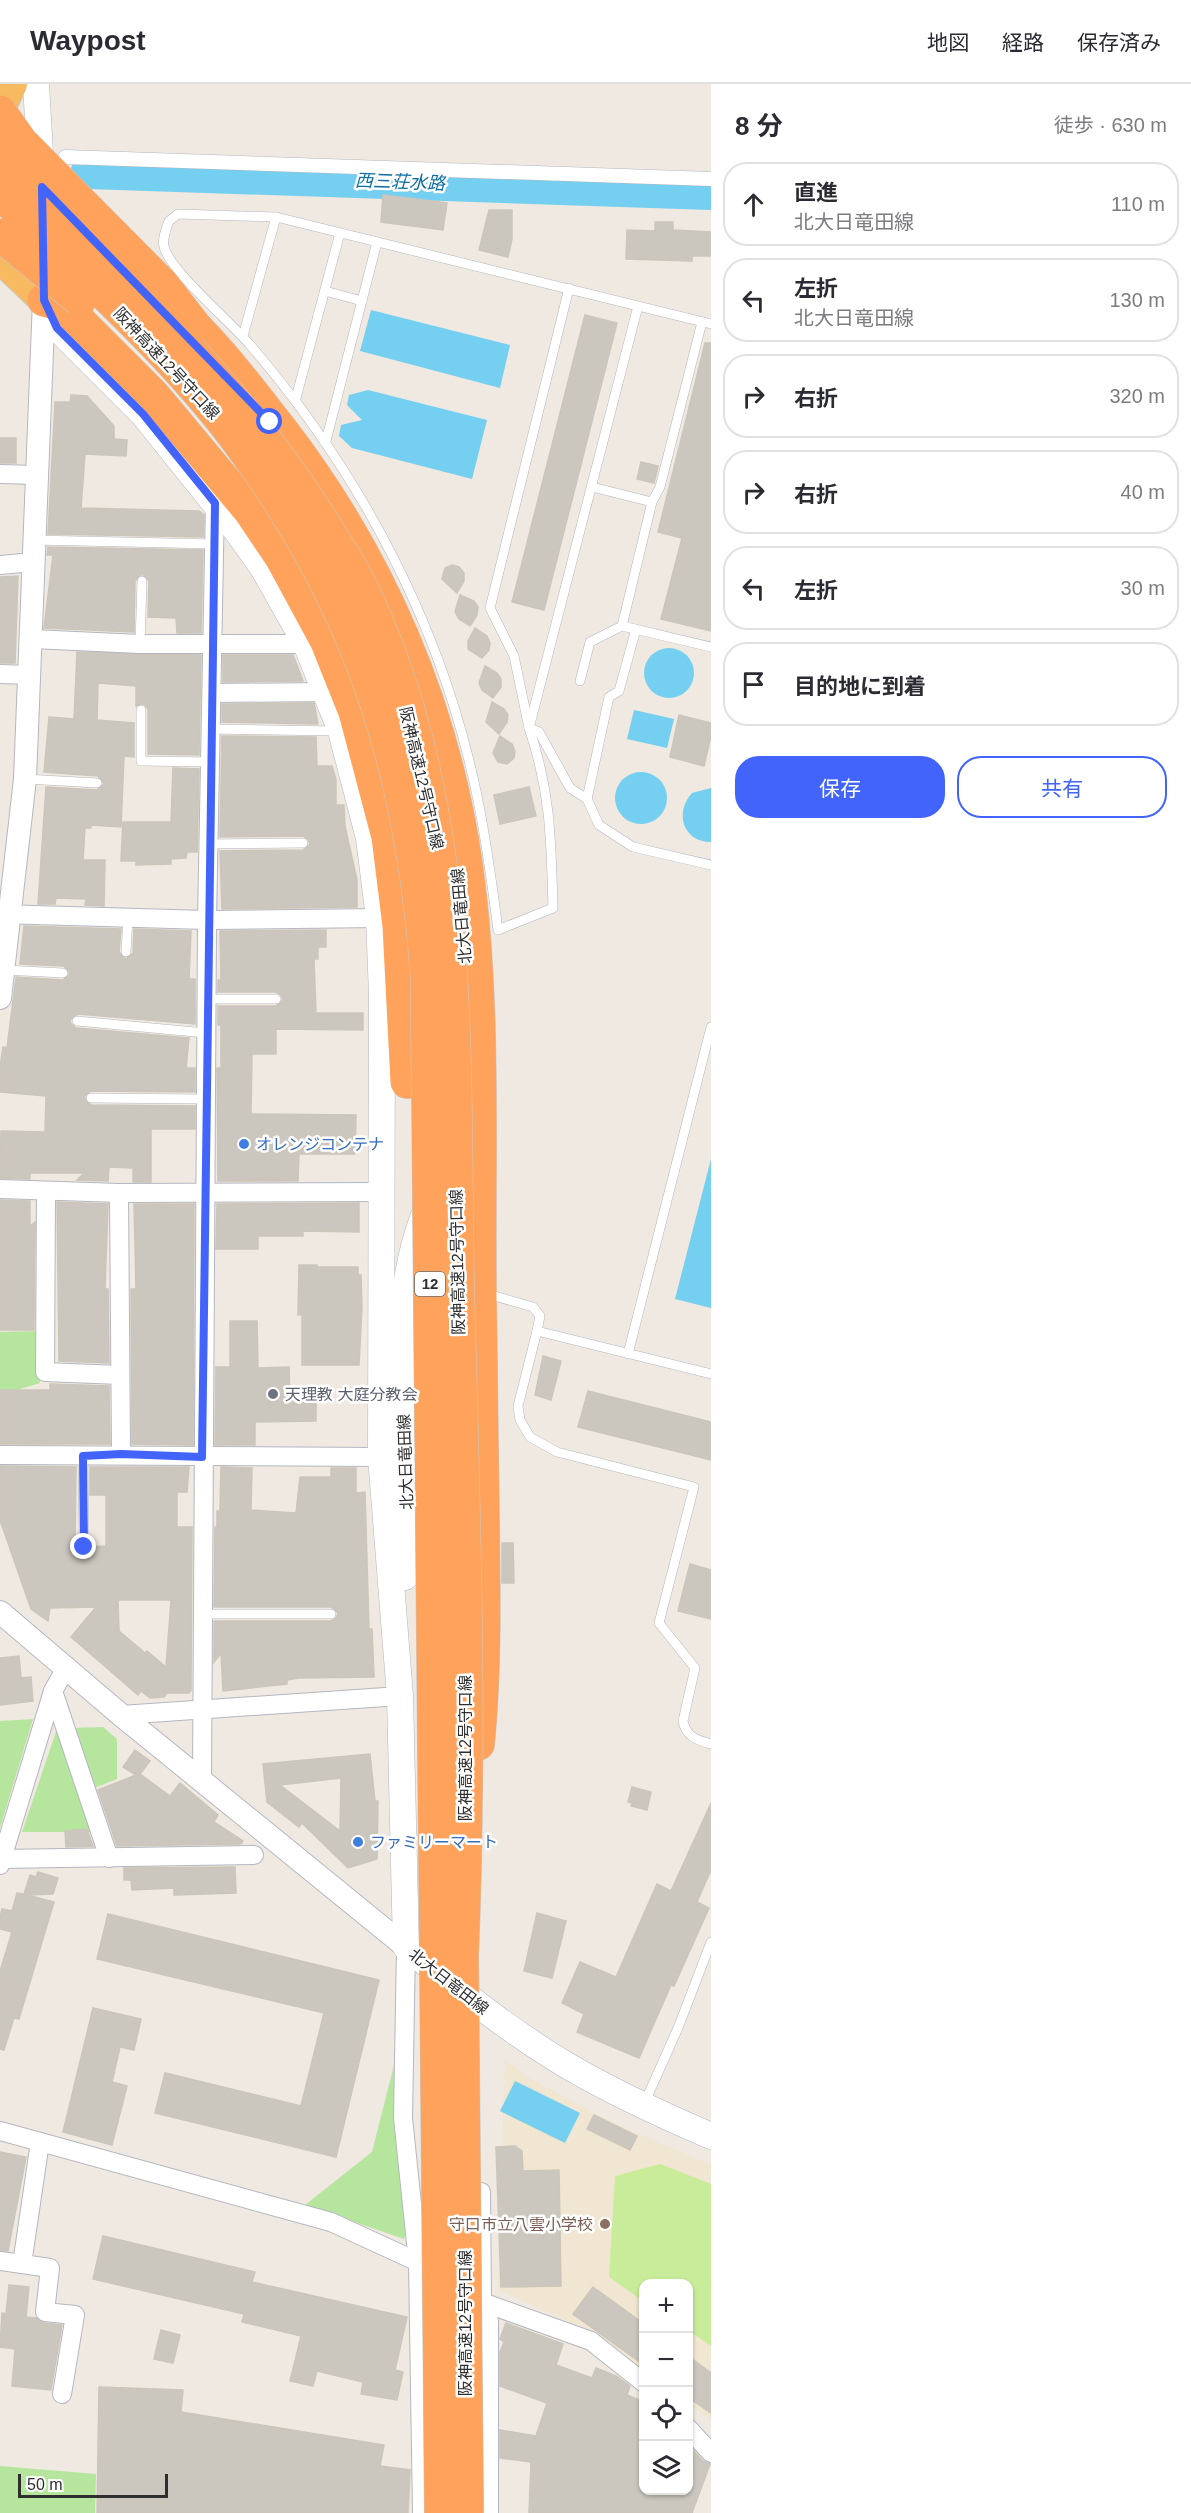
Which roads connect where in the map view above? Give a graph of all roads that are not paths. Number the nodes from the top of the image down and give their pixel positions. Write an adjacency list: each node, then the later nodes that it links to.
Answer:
1 (11, 93): 2 (highway, 阪神高速12号守口線, bridge); 5 (main road, 北大日竜田線); 6 (main road, 北大日竜田線)
2 (7, 141): 101 (highway, 阪神高速12号守口線, bridge)
3 (65, 157): 4 (street)
4 (711, 179)
5 (42, 187): 6 (main road); 10 (main road, 北大日竜田線); 15 (main road, 北大日竜田線)
6 (9, 199): 15 (main road, 北大日竜田線); 22 (highway, 阪神高速12号守口線 / 12, bridge)
7 (276, 216): 8 (lane); 19 (lane); 19 (lane)
8 (340, 233): 11 (lane); 14 (lane)
9 (0, 235): 22 (highway, bridge)
10 (91, 236): 93 (main road, 北大日竜田線); 101 (highway, bridge)
11 (377, 242): 13 (lane); 16 (lane)
12 (0, 258): 15 (highway)
13 (569, 288): 17 (lane); 46 (lane)
14 (325, 291): 16 (lane); 20 (lane)
15 (44, 300): 24 (street); 27 (main road, 北大日竜田線); 81 (highway, bridge)
16 (362, 301): 21 (lane)
17 (638, 306): 18 (lane); 25 (lane)
18 (706, 323): 26 (lane)
19 (243, 336): 20 (lane)
20 (296, 398): 21 (lane)
21 (327, 441): 46 (lane)
22 (257, 470): 81 (highway, 阪神高速12号守口線 / 12, bridge)
23 (0, 474): 24 (street)
24 (36, 475): 28 (street)
25 (592, 487): 26 (lane); 46 (lane)
26 (652, 502): 33 (lane)
27 (215, 503): 29 (street); 38 (main road, 北大日竜田線)
28 (33, 540): 29 (lane); 30 (street)
29 (214, 544): 36 (street)
30 (33, 562): 31 (street); 35 (street)
31 (0, 565)
32 (142, 581): 37 (lane)
33 (622, 627): 34 (lane); 42 (lane)
34 (636, 629): 39 (lane); 52 (lane)
35 (32, 639): 37 (street); 41 (street)
36 (212, 643): 37 (street); 38 (street); 44 (street)
37 (140, 644)
38 (306, 644): 43 (main road, 北大日竜田線)
39 (711, 647)
40 (0, 674): 41 (street)
41 (30, 675): 50 (street)
42 (580, 681)
43 (326, 692): 44 (street); 48 (main road, 北大日竜田線)
44 (212, 693): 47 (street)
45 (141, 711): 49 (lane)
46 (530, 728): 52 (lane)
47 (212, 729): 48 (lane); 49 (street)
48 (341, 731): 58 (main road, 北大日竜田線)
49 (211, 762): 54 (street)
50 (25, 779): 51 (lane); 56 (street)
51 (98, 783)
52 (587, 799): 55 (lane)
53 (303, 843): 54 (lane)
54 (209, 844): 59 (street)
55 (711, 865)
56 (5, 915): 57 (street); 61 (street)
57 (128, 918): 59 (street); 60 (lane)
58 (379, 918): 59 (street); 74 (main road, 北大日竜田線)
59 (207, 920): 64 (street)
60 (126, 952)
61 (4, 970): 62 (lane); 63 (street)
62 (63, 973)
63 (0, 998)
64 (207, 999): 65 (lane); 68 (street)
65 (276, 999)
66 (77, 1021): 68 (lane)
67 (711, 1027): 78 (lane)
68 (206, 1033): 70 (street)
69 (92, 1098): 70 (lane)
70 (206, 1099): 73 (street)
71 (0, 1189): 72 (street)
72 (46, 1192): 75 (street); 80 (street)
73 (205, 1192): 74 (street); 75 (street); 85 (street)
74 (381, 1192): 86 (main road, 北大日竜田線)
75 (119, 1193): 80 (street)
76 (491, 1296): 77 (lane)
77 (537, 1331): 78 (lane); 96 (lane)
78 (628, 1354): 79 (lane)
79 (711, 1374)
80 (120, 1375): 82 (street)
81 (432, 1425): 118 (highway, 阪神高速12号守口線 / 12, bridge)
82 (121, 1454): 84 (street); 85 (street)
83 (0, 1455): 84 (street)
84 (83, 1456): 87 (lane)
85 (202, 1457): 86 (street); 89 (street)
86 (381, 1457): 93 (main road, 北大日竜田線)
87 (84, 1547)
88 (0, 1612): 91 (street)
89 (203, 1614): 90 (lane); 94 (street)
90 (331, 1614)
91 (67, 1666): 92 (street); 95 (street)
92 (53, 1691): 99 (street); 100 (street)
93 (400, 1696): 94 (street); 103 (main road, 北大日竜田線)
94 (204, 1708): 95 (street); 97 (street)
95 (121, 1715): 97 (street)
96 (711, 1744)
97 (202, 1780): 103 (street)
98 (254, 1855): 99 (street)
99 (109, 1858): 100 (street)
100 (0, 1861)
101 (465, 1890): 119 (highway, 阪神高速12号守口線, bridge)
102 (711, 1942): 105 (lane)
103 (406, 1947): 104 (main road, 北大日竜田線); 110 (street)
104 (479, 2005): 105 (main road, 北大日竜田線); 112 (street)
105 (643, 2106): 107 (main road, 北大日竜田線)
106 (0, 2131): 108 (street)
107 (711, 2136)
108 (40, 2142): 110 (street); 111 (street)
109 (0, 2261): 111 (street)
110 (418, 2262): 112 (street); 117 (street)
111 (22, 2264): 114 (street)
112 (482, 2302): 113 (street); 120 (street)
113 (639, 2379)
114 (62, 2394)
115 (693, 2433): 116 (street)
116 (711, 2452)
117 (422, 2513)
118 (441, 2513)
119 (467, 2513)
120 (489, 2513)

